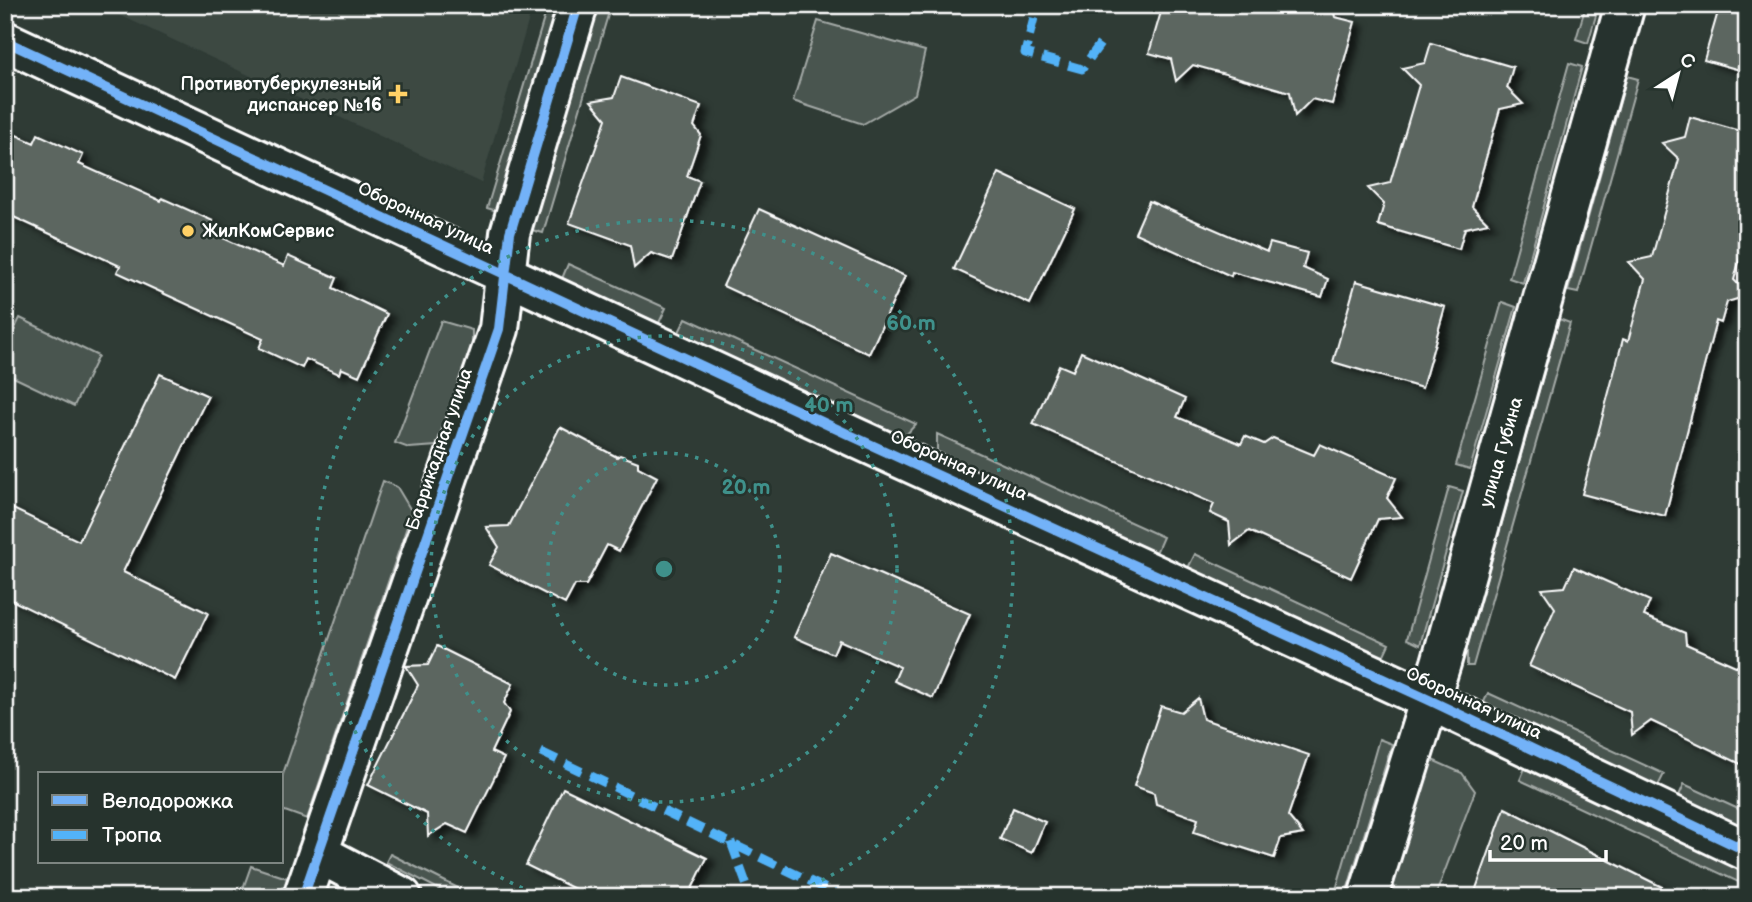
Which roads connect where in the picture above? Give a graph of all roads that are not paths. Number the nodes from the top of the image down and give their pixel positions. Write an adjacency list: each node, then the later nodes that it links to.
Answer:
1 (578, 5): 4 (street, Баррикадная улица)
2 (1625, 5): 5 (street, улица Губина)
3 (5, 41): 4 (street, Оборонная улица)
4 (505, 274): 5 (street, Оборонная улица); 7 (street, Баррикадная улица)
5 (1429, 701): 6 (street, Оборонная улица); 10 (street, улица Губина)
6 (1747, 851)
7 (318, 853): 8 (street, Баррикадная улица); 9 (street)
8 (303, 897)
9 (402, 897)
10 (1368, 897)

